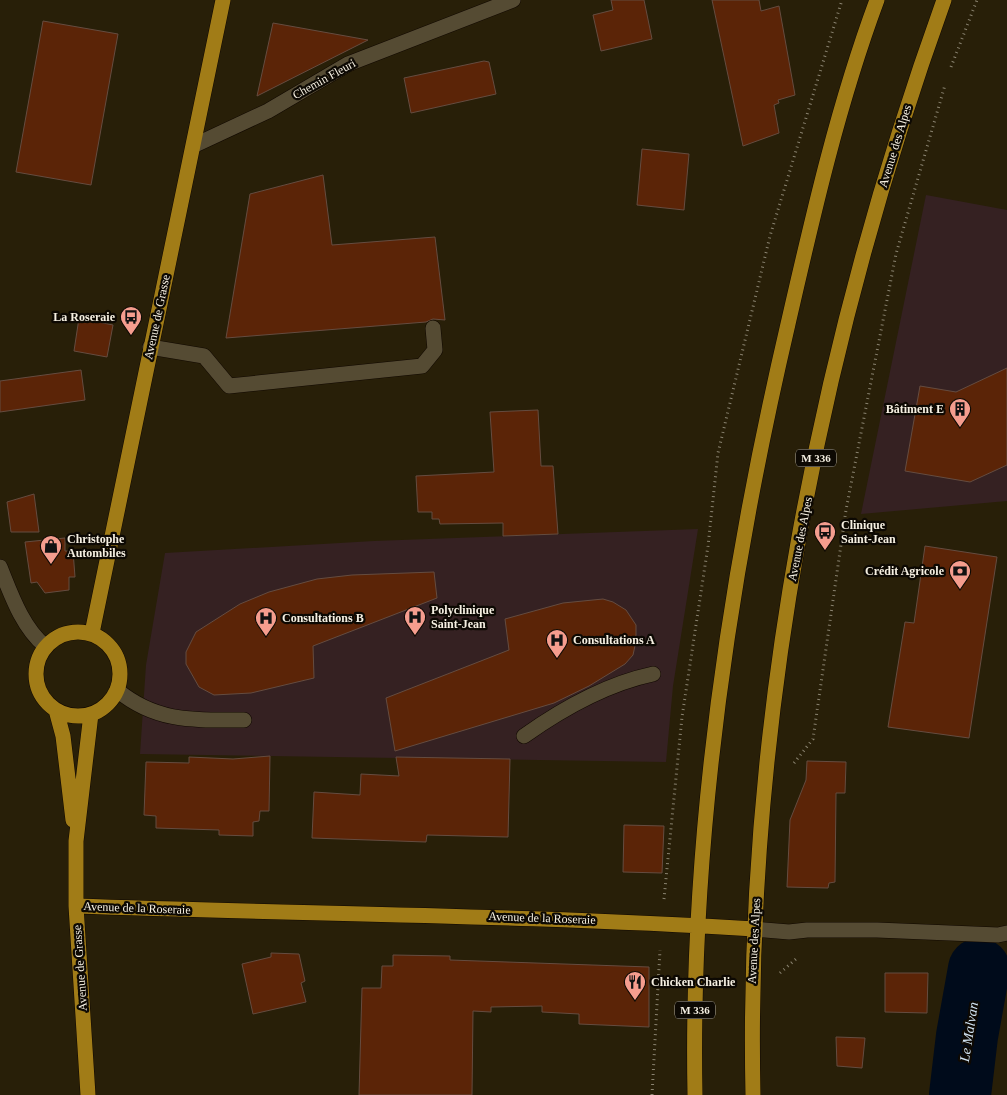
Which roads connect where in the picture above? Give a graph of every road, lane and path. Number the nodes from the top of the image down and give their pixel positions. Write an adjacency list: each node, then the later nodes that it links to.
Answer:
1 (223, 0): 8 (main road, Avenue de Grasse)
2 (513, 0): 8 (street, Chemin Fleuri)
3 (877, 0): 23 (main road, M 336)
4 (944, 0): 24 (main road, Avenue des Alpes / M 336)
5 (977, 0): 6 (path)
6 (950, 69)
7 (947, 78): 20 (path)
8 (194, 145): 10 (main road, Avenue de Grasse)
9 (434, 328): 10 (street)
10 (150, 346): 12 (main road, Avenue de Grasse)
11 (0, 567): 13 (street)
12 (92, 634): 13 (main road); 15 (main road)
13 (45, 646): 16 (main road)
14 (653, 674): 19 (street)
15 (117, 690): 17 (main road); 18 (street)
16 (56, 710): 17 (main road); 21 (main road, Avenue de Grasse)
17 (91, 714): 21 (main road, Avenue de Grasse)
18 (244, 720)
19 (524, 736)
20 (789, 770)
21 (76, 842): 22 (main road, Avenue de Grasse)
22 (76, 906): 23 (main road, Avenue de la Roseraie); 28 (main road, Avenue de Grasse)
23 (698, 926): 24 (main road, Avenue de la Roseraie); 29 (main road, M 336)
24 (754, 929): 25 (street, Avenue de la Roseraie); 30 (main road, Avenue des Alpes / M 336)
25 (807, 930): 26 (street, Avenue de la Roseraie); 27 (path)
26 (1007, 933)
27 (777, 981)
28 (88, 1095)
29 (695, 1095)
30 (752, 1095)

